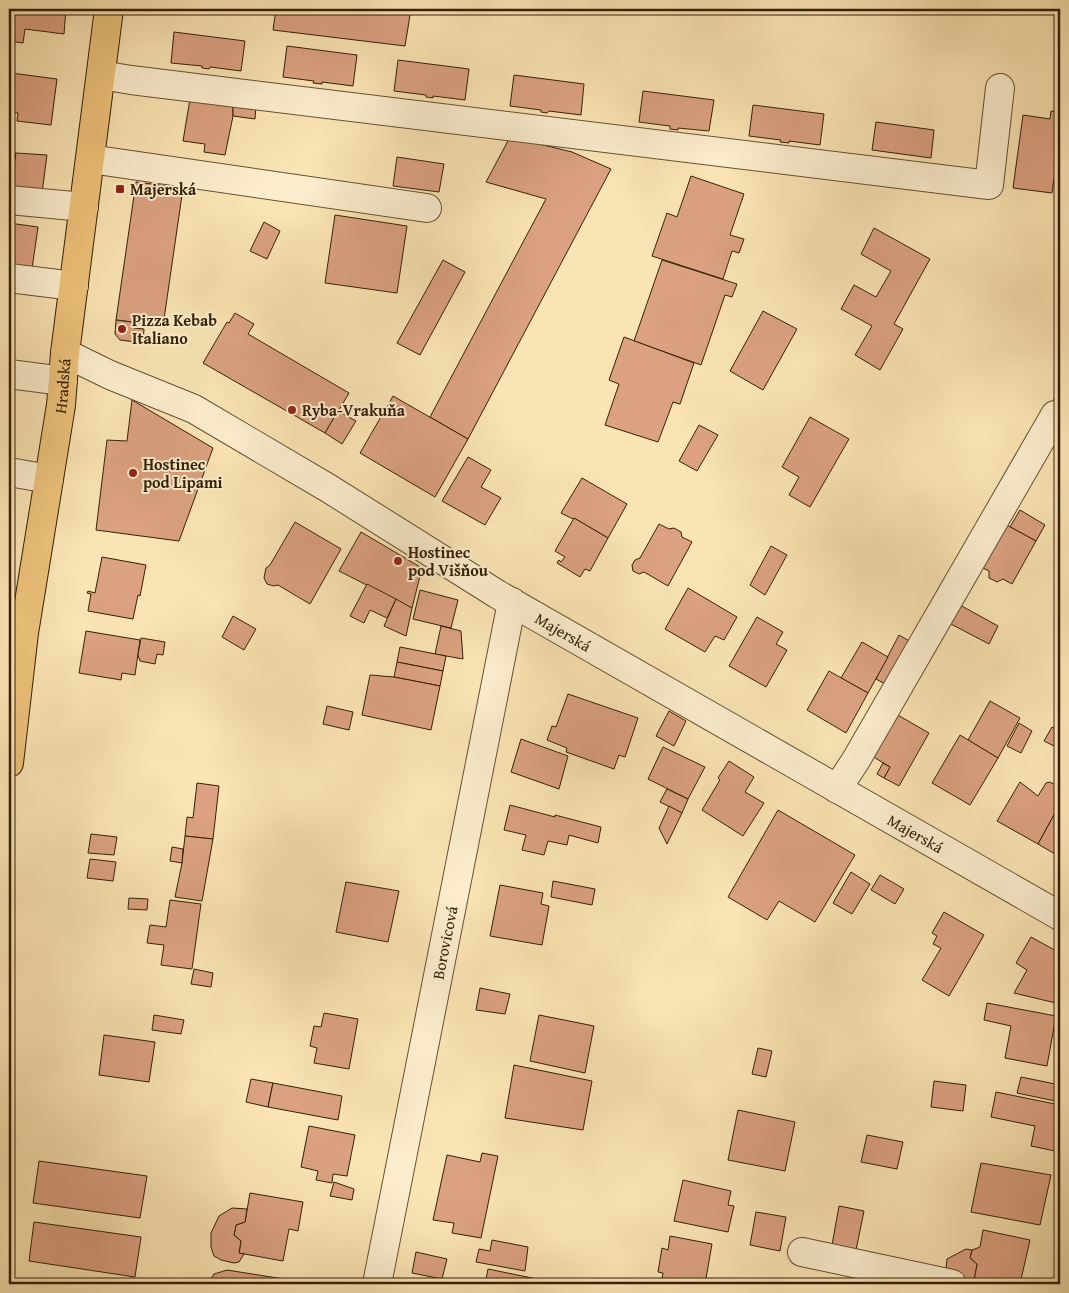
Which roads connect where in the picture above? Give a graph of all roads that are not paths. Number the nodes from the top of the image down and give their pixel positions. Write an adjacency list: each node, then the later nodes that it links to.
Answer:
1 (109, 9): 2 (main road, Hradská)
2 (101, 75): 3 (street); 4 (main road, Hradská)
3 (1000, 88)
4 (90, 159): 6 (main road, Hradská); 7 (street)
5 (9, 200): 6 (street)
6 (84, 207): 9 (main road, Hradská)
7 (427, 208)
8 (9, 278): 9 (street)
9 (74, 286): 10 (main road, Hradská)
10 (66, 352): 12 (main road, Hradská); 16 (street, Majerská)
11 (9, 374): 12 (street)
12 (63, 381): 15 (main road, Hradská)
13 (1055, 415): 18 (street)
14 (9, 472): 15 (street)
15 (49, 479): 17 (main road, Hradská)
16 (512, 602): 18 (street, Majerská); 21 (street, Borovicová)
17 (9, 763)
18 (837, 788): 19 (street, Majerská)
19 (1060, 916)
20 (802, 1252): 22 (street)
21 (377, 1284)
22 (952, 1284)

